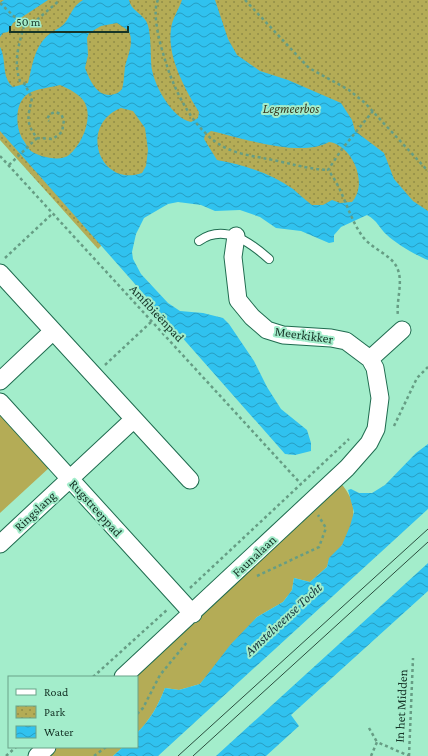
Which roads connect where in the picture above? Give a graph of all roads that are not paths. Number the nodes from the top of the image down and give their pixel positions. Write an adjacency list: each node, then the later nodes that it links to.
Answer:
1 (236, 236): 2 (lane); 3 (lane); 7 (street, Meerkikker)
2 (199, 241)
3 (269, 259)
4 (0, 273): 6 (street)
5 (402, 330): 7 (street)
6 (54, 331): 8 (street); 10 (street)
7 (370, 359): 14 (street, Faunalaan)
8 (0, 381)
9 (0, 402): 11 (street, Rugstreeppad)
10 (134, 419): 11 (street, Ringslang); 12 (street)
11 (70, 479): 13 (street, Ringslang); 14 (street, Rugstreeppad)
12 (190, 480)
13 (0, 544)
14 (192, 614): 15 (street, Faunalaan)
15 (124, 676)
16 (46, 748): 17 (street)
17 (37, 756)

